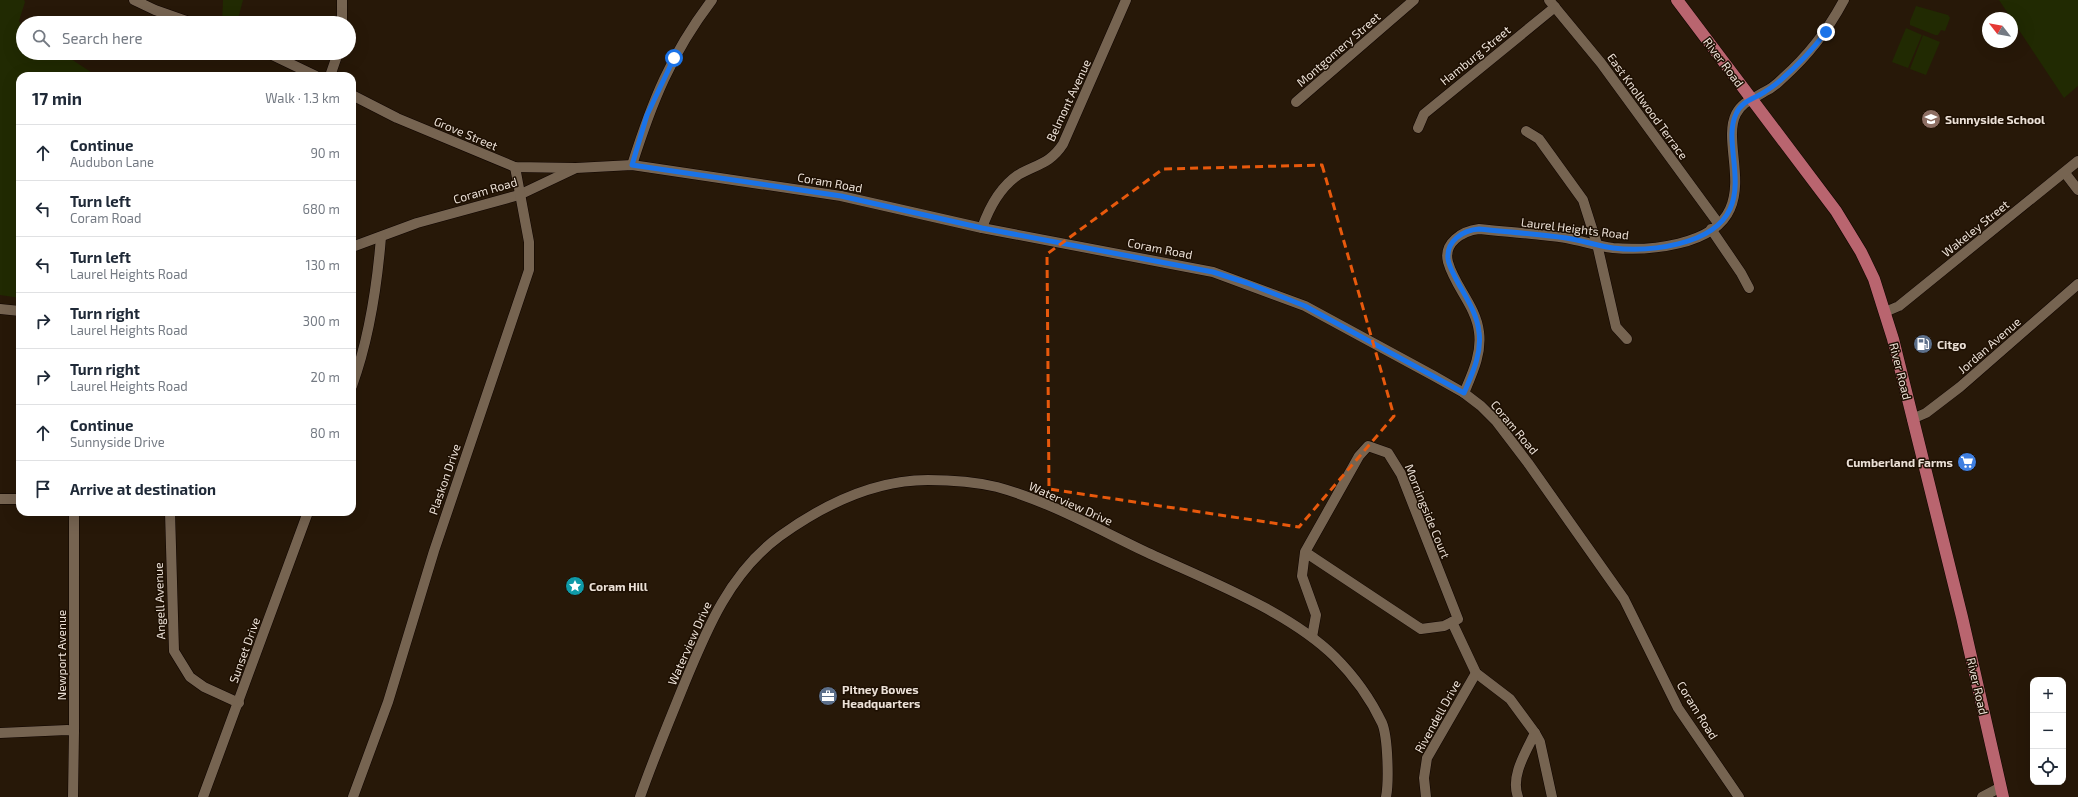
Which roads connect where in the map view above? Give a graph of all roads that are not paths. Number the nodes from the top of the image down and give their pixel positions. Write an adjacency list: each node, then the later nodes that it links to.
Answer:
1 (134, 0): 9 (street)
2 (342, 0): 10 (street)
3 (712, 0): 21 (street)
4 (1126, 0): 28 (street, Belmont Avenue)
5 (1414, 0): 17 (street, Montgomery Street)
6 (1676, 0): 16 (main road, River Road)
7 (1844, 0): 16 (street)
8 (1552, 3): 18 (street, Hamburg Street); 27 (street, East Knollwood Terrace)
9 (172, 16)
10 (342, 16)
11 (283, 60): 13 (street)
12 (336, 60): 14 (street)
13 (308, 72)
14 (331, 72)
15 (356, 97): 22 (street, Grove Street)
16 (1751, 98): 27 (street, Laurel Heights Road); 36 (main road, River Road)
17 (1296, 102)
18 (1418, 128)
19 (1526, 131): 30 (street)
20 (2078, 161): 24 (street, Wakeley Street)
21 (632, 165): 23 (street, Coram Road); 28 (street, Coram Road)
22 (514, 167): 23 (street, Grove Street); 26 (street, Plaskon Drive)
23 (576, 168): 26 (street, Coram Road)
24 (2065, 173): 25 (street); 36 (street, Wakeley Street)
25 (2078, 190)
26 (519, 195): 29 (street, Coram Road); 57 (street, Plaskon Drive)
27 (1714, 226): 30 (street, Laurel Heights Road); 33 (street, East Knollwood Terrace)
28 (982, 228): 39 (street, Coram Road)
29 (381, 237): 31 (street, Coram Road); 38 (street)
30 (1597, 244): 37 (street); 39 (street, Laurel Heights Road)
31 (356, 246)
32 (2078, 284): 40 (street, Jordan Avenue)
33 (1749, 288)
34 (0, 309): 35 (street)
35 (16, 311)
36 (1885, 312): 40 (main road, River Road)
37 (1627, 339)
38 (356, 375)
39 (1464, 393): 63 (street, Coram Road)
40 (1912, 419): 54 (main road, River Road)
41 (0, 499): 42 (street)
42 (16, 499)
43 (74, 516): 51 (street, Newport Avenue)
44 (170, 516): 50 (street, Angell Avenue)
45 (307, 516): 50 (street, Sunset Drive)
46 (1305, 552): 47 (street); 47 (street, Morningside Court); 48 (street, Morningside Court)
47 (1452, 622): 49 (street, Morningside Court)
48 (1312, 637): 58 (street, Waterview Drive); 59 (street, Waterview Drive)
49 (1476, 673): 53 (street); 60 (street, Rivendell Drive)
50 (239, 703): 56 (street, Sunset Drive)
51 (74, 732): 52 (street); 55 (street, Newport Avenue)
52 (0, 733)
53 (1535, 733): 61 (street); 62 (street)
54 (2002, 792): 64 (street)
55 (73, 797)
56 (203, 797)
57 (353, 797)
58 (640, 797)
59 (1386, 797)
60 (1426, 797)
61 (1518, 797)
62 (1552, 797)
63 (1739, 797)
64 (1982, 797)

